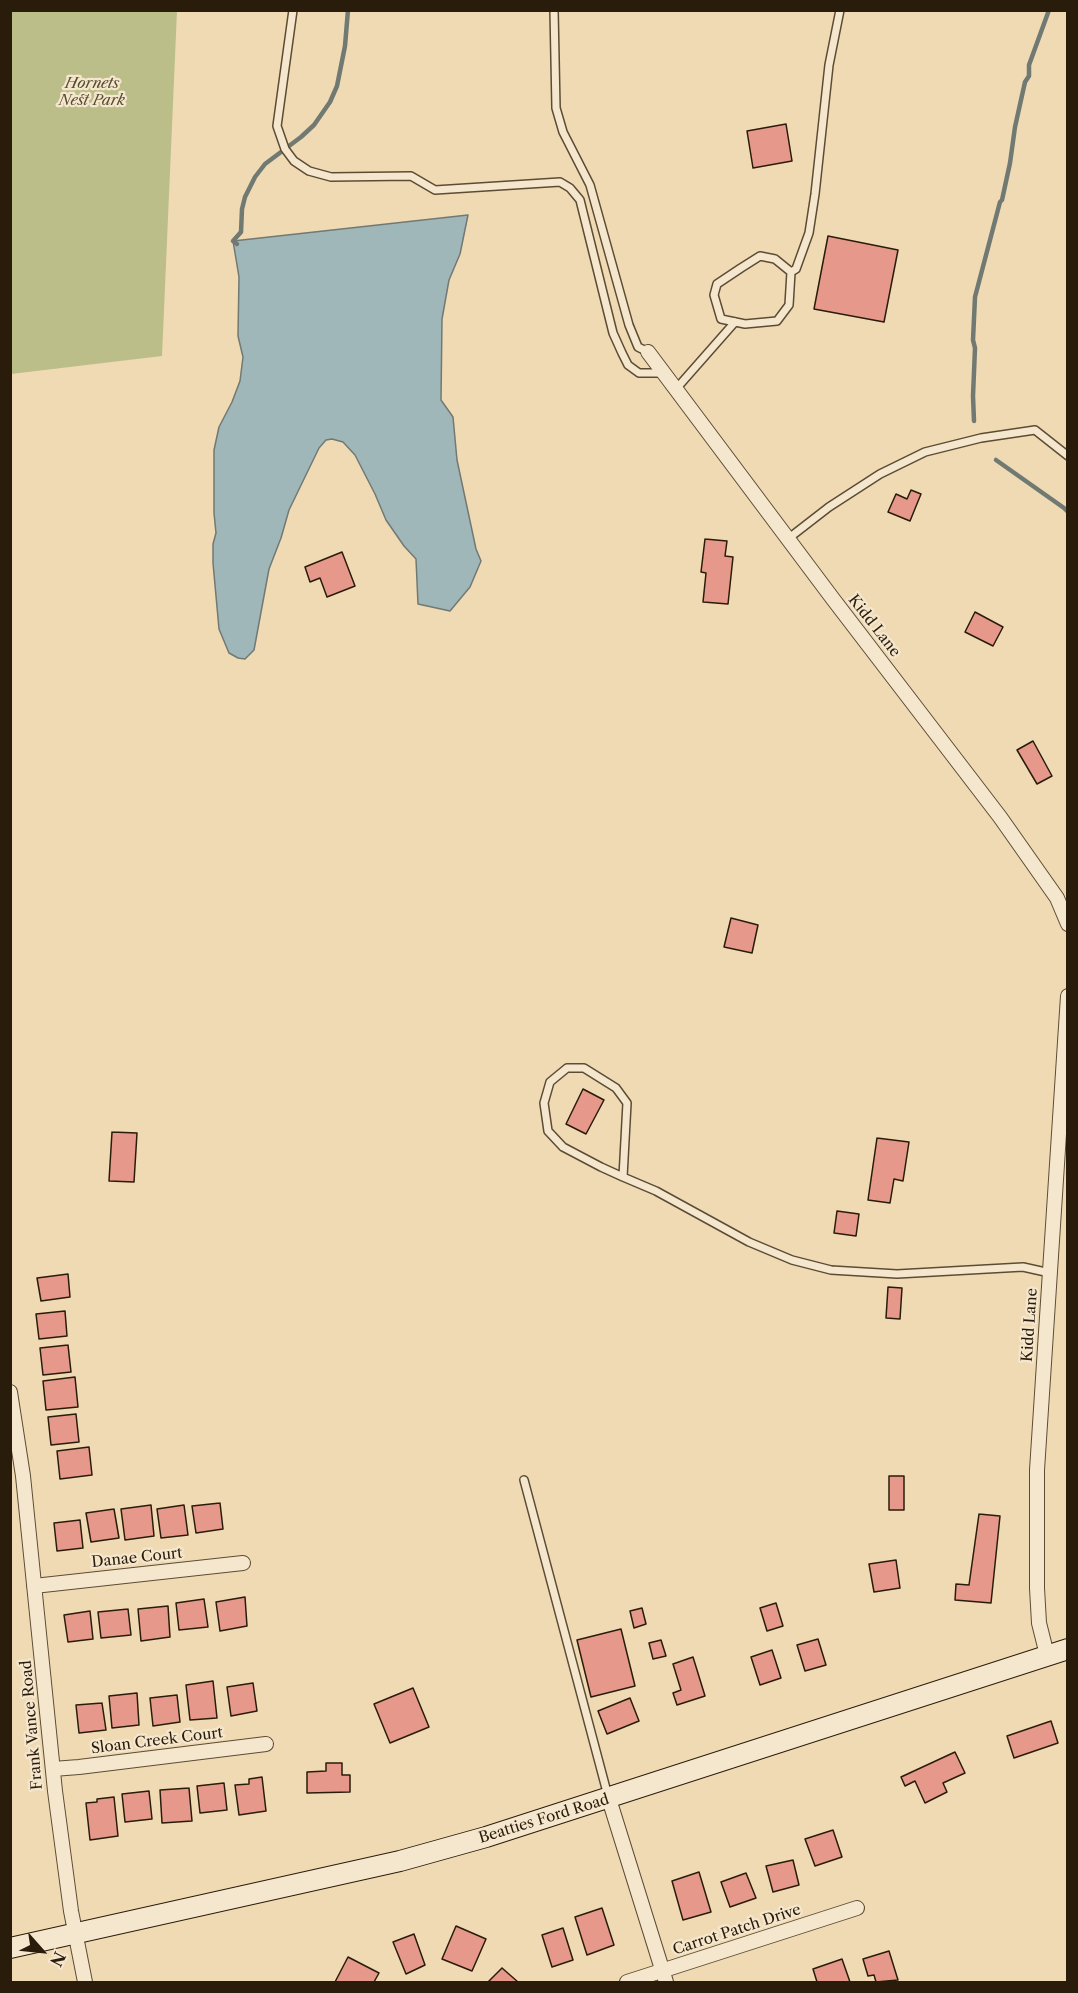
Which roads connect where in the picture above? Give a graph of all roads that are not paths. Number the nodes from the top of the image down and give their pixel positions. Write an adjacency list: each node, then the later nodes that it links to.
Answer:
1 (293, 10): 7 (lane)
2 (554, 10): 6 (lane)
3 (840, 10): 4 (lane)
4 (791, 272): 5 (lane); 5 (lane)
5 (735, 322): 8 (lane)
6 (648, 352): 7 (street, Kidd Lane)
7 (664, 373): 8 (street, Kidd Lane)
8 (676, 389): 10 (street, Kidd Lane)
9 (1068, 456): 10 (lane)
10 (789, 538): 11 (street, Kidd Lane)
11 (1068, 924)
12 (1068, 996): 14 (street, Kidd Lane)
13 (622, 1177): 13 (lane); 14 (lane)
14 (1050, 1273): 21 (street, Kidd Lane)
15 (10, 1392): 16 (street, Frank Vance Road)
16 (17, 1477): 19 (street, Frank Vance Road)
17 (524, 1480): 24 (lane)
18 (243, 1563): 19 (street, Danae Court)
19 (34, 1586): 23 (street, Frank Vance Road)
20 (1068, 1649): 21 (main road, Beatties Ford Road)
21 (1047, 1655): 24 (main road, Beatties Ford Road)
22 (266, 1744): 23 (street, Sloan Creek Court)
23 (53, 1769): 26 (street, Frank Vance Road)
24 (609, 1798): 26 (main road, Beatties Ford Road); 28 (street)
25 (857, 1908): 28 (street, Carrot Patch Drive)
26 (74, 1934): 27 (main road, Beatties Ford Road); 29 (street, Frank Vance Road)
27 (10, 1948)
28 (664, 1977): 30 (street, Carrot Patch Drive)
29 (85, 1983)
30 (627, 1983)

